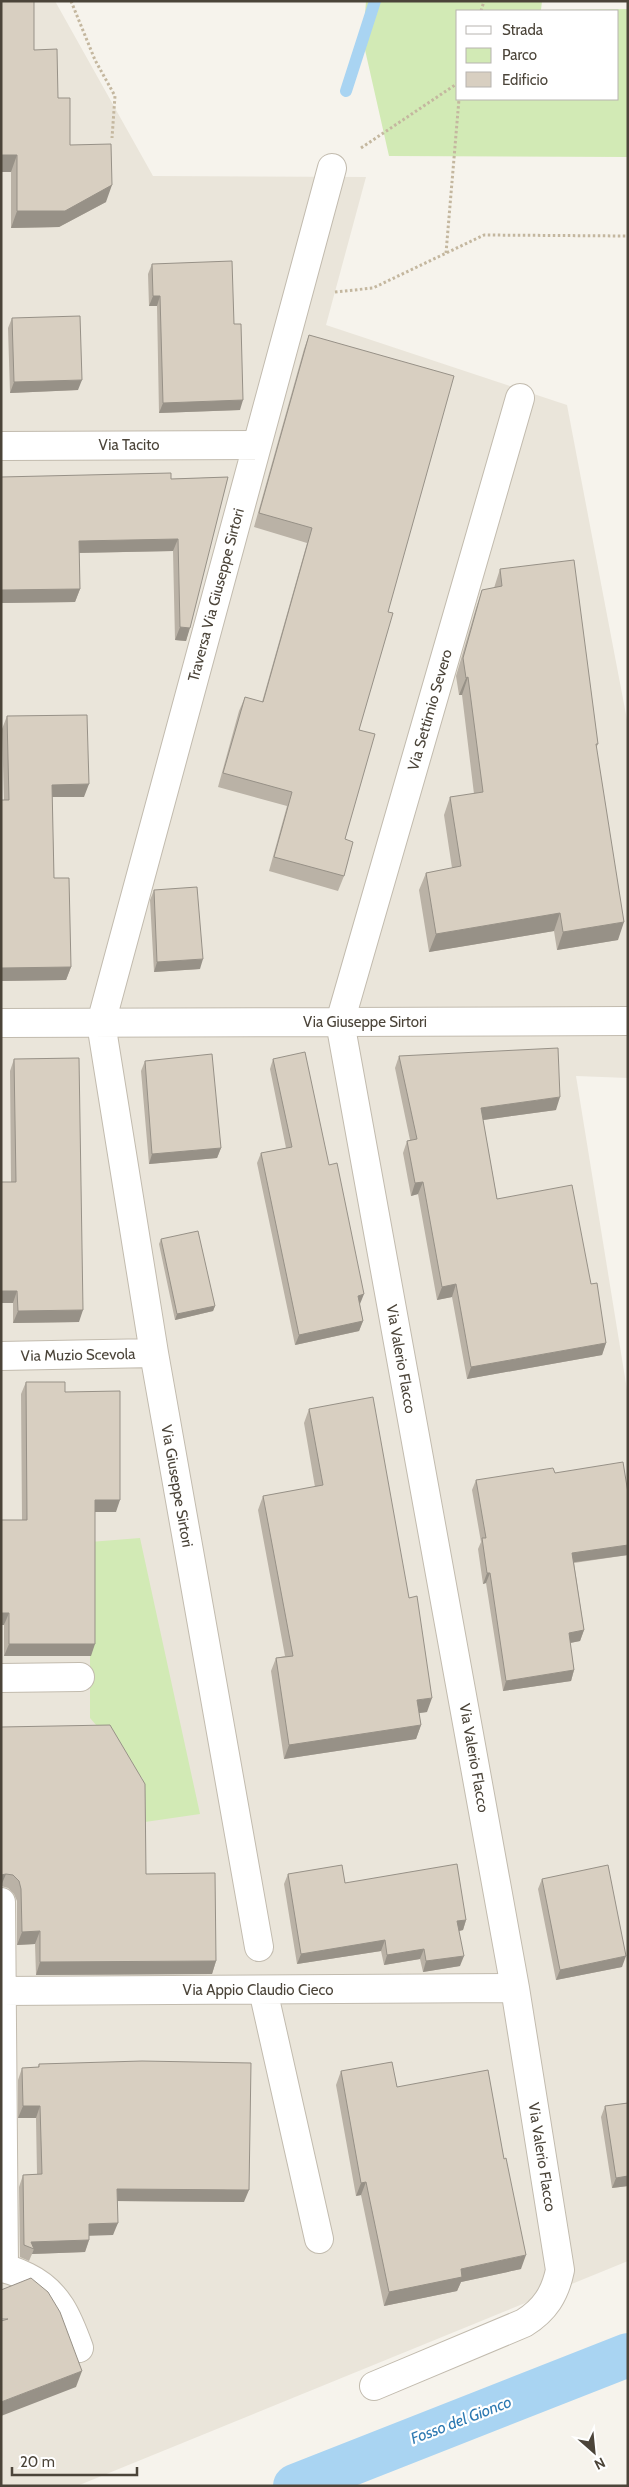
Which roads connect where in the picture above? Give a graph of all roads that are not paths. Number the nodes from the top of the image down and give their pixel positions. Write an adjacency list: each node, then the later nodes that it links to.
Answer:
1 (332, 168): 3 (street, Traversa Via Giuseppe Sirtori)
2 (520, 398): 6 (street, Via Settimio Severo)
3 (257, 445): 4 (street, Via Tacito); 8 (street, Traversa Via Giuseppe Sirtori)
4 (1, 446)
5 (628, 1021): 6 (street, Via Giuseppe Sirtori)
6 (340, 1022): 8 (street, Via Giuseppe Sirtori); 15 (street, Via Valerio Flacco)
7 (1, 1023): 8 (street, Via Giuseppe Sirtori)
8 (101, 1023): 9 (street, Via Giuseppe Sirtori)
9 (154, 1353): 10 (street, Via Muzio Scevola); 14 (street, Via Giuseppe Sirtori)
10 (1, 1356)
11 (80, 1677): 12 (street)
12 (1, 1678)
13 (1, 1902): 17 (street)
14 (258, 1948)
15 (516, 1988): 16 (street, Via Appio Claudio Cieco); 21 (street, Via Valerio Flacco)
16 (263, 1990): 17 (street, Via Appio Claudio Cieco); 18 (street)
17 (2, 1991): 19 (street)
18 (319, 2239)
19 (3, 2268): 20 (street)
20 (79, 2348)
21 (374, 2386)

